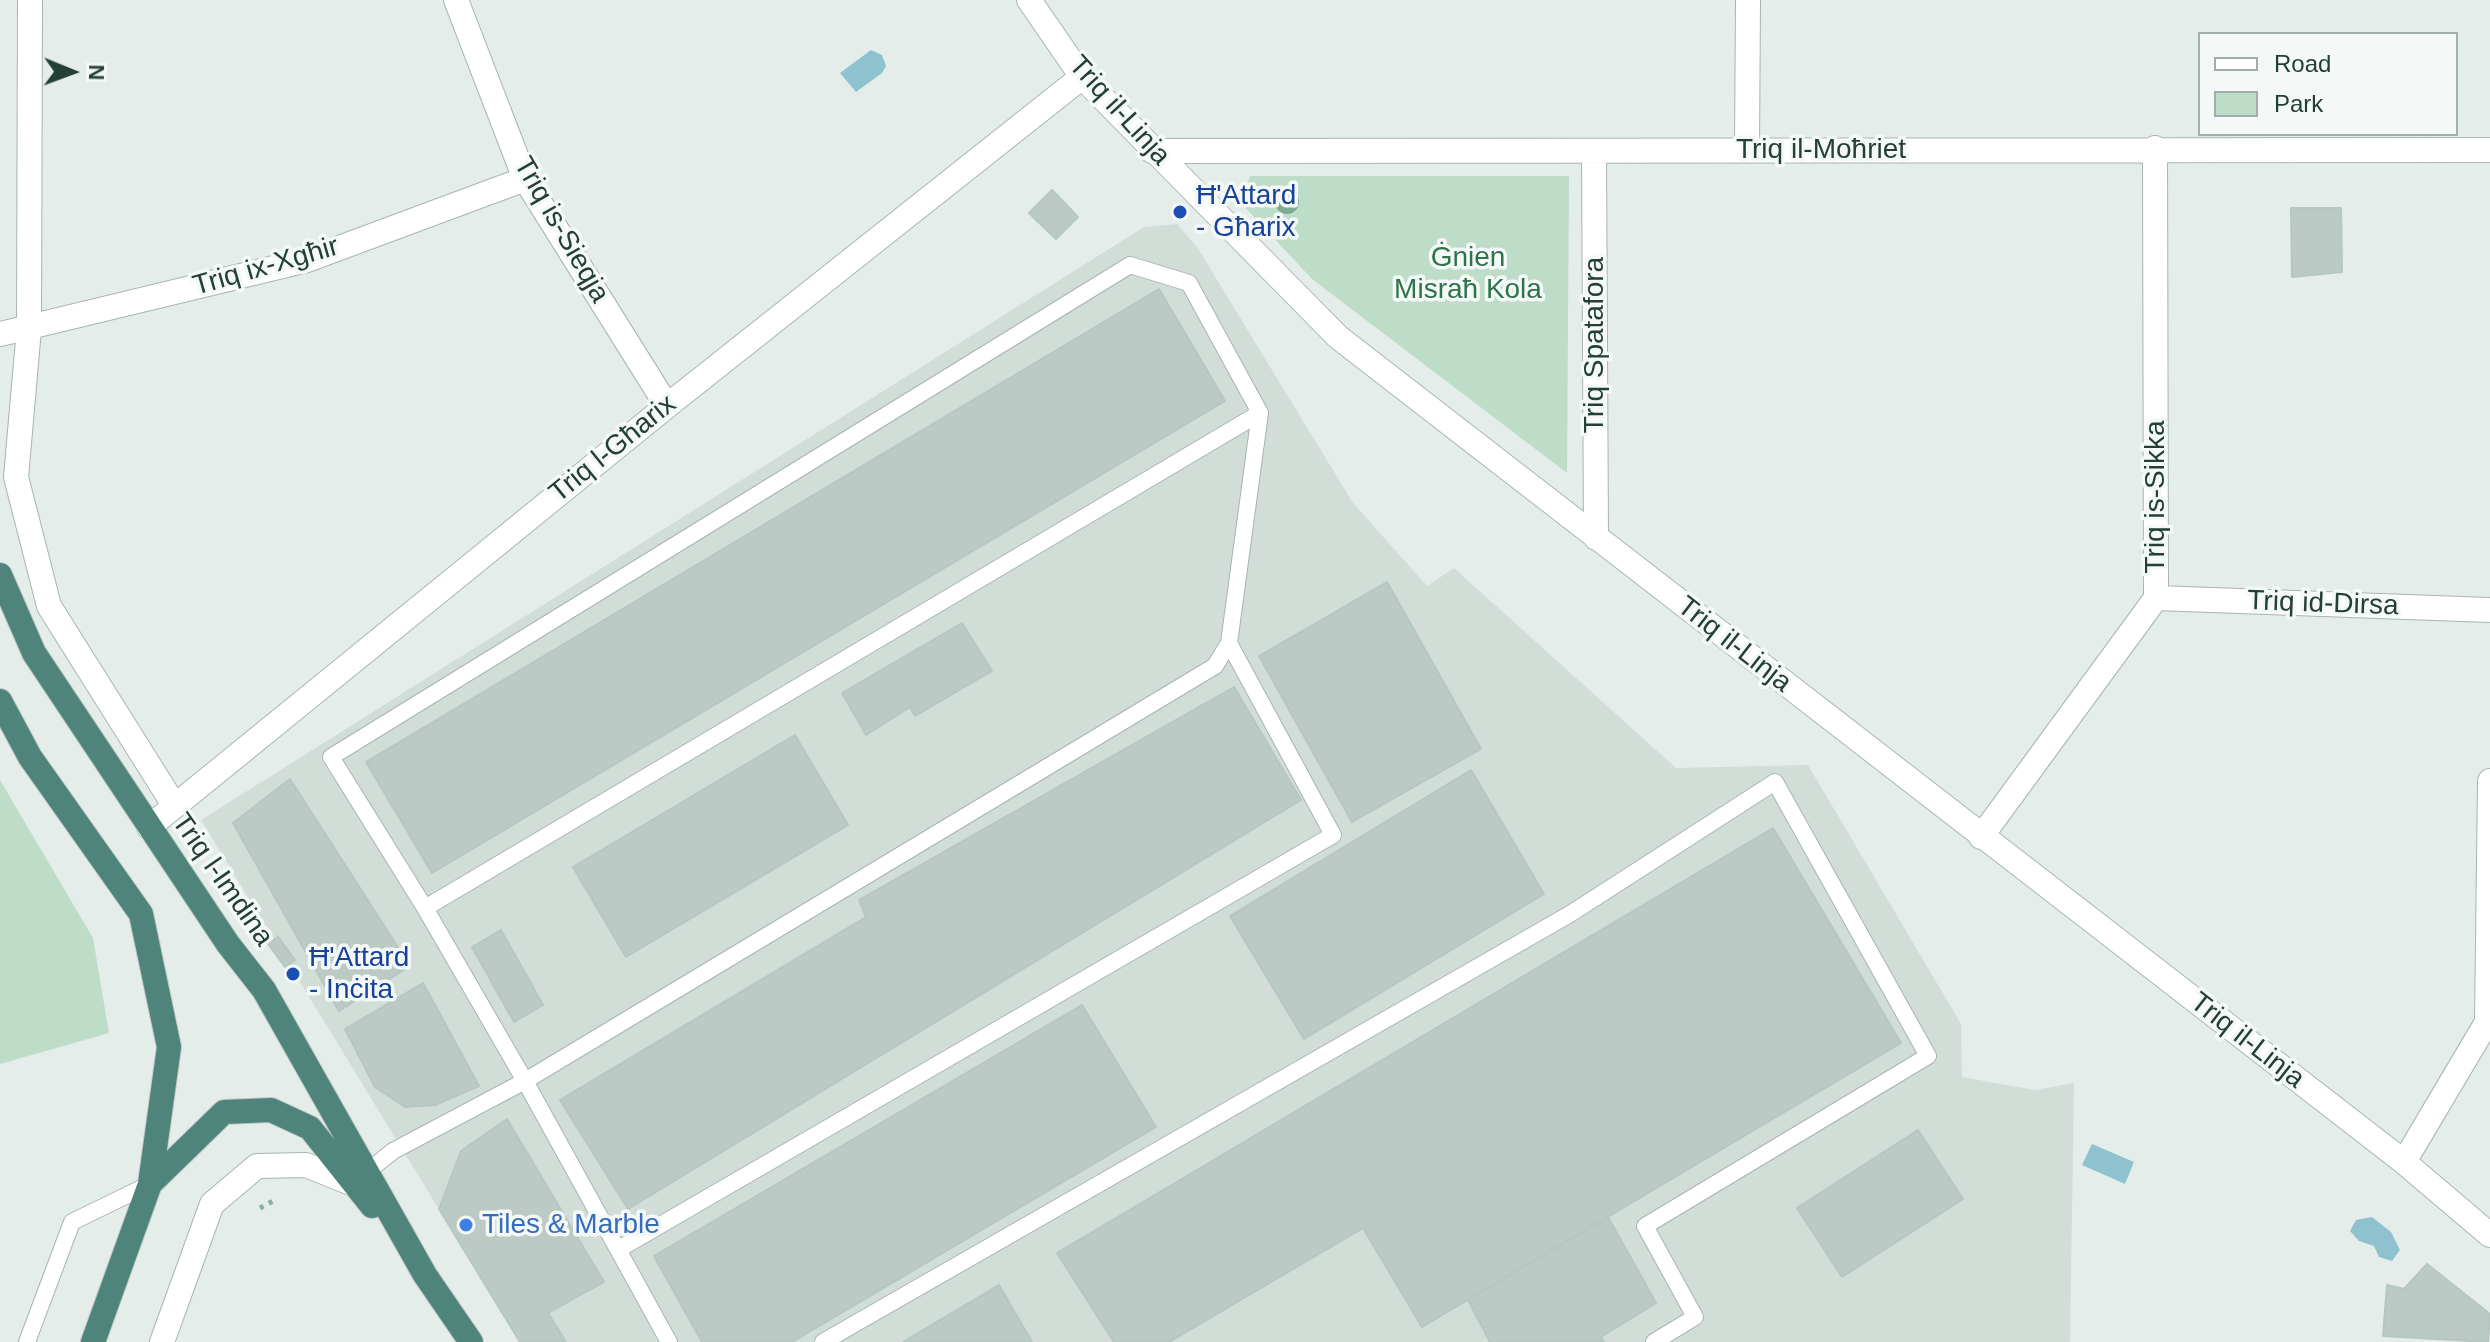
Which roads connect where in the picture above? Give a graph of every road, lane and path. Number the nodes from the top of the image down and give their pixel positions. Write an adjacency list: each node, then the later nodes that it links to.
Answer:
1 (30, 0): 12 (street)
2 (456, 0): 11 (street, Triq is-Sieqja)
3 (1029, 0): 5 (street, Triq il-Linja)
4 (1748, 0): 7 (street)
5 (1082, 77): 9 (street, Triq il-Linja); 14 (street, Triq l-Għarix)
6 (2155, 148): 7 (street, Triq il-Moħriet); 8 (street, Triq il-Moħriet); 18 (street, Triq is-Sikka)
7 (1747, 150): 10 (street, Triq il-Moħriet)
8 (2490, 150)
9 (1152, 151): 10 (street, Triq il-Moħriet); 16 (street, Triq il-Linja)
10 (1594, 152): 16 (street, Triq Spatafora)
11 (525, 179): 12 (street, Triq ix-Xgħir); 14 (street, Triq is-Sieqja)
12 (29, 329): 13 (street, Triq ix-Xgħir); 23 (street)
13 (0, 334)
14 (667, 406): 23 (street, Triq l-Għarix)
15 (1260, 413): 20 (lane); 26 (lane); 26 (lane)
16 (1596, 538): 25 (street, Triq il-Linja)
17 (0, 575): 24 (highway, Triq l-Imdina)
18 (2156, 598): 19 (street, Triq id-Dirsa); 25 (street, Triq is-Sikka)
19 (2490, 610)
20 (1229, 643): 27 (lane); 32 (lane)
21 (0, 701): 30 (highway)
22 (2490, 781): 28 (street)
23 (174, 805): 24 (street, Triq l-Għarix)
24 (149, 827): 29 (highway, Triq l-Imdina)
25 (1981, 837): 28 (street, Triq il-Linja)
26 (425, 908): 27 (lane)
27 (525, 1081): 29 (lane); 32 (lane)
28 (2404, 1162): 31 (street, Triq il-Linja)
29 (361, 1179): 30 (highway); 35 (street); 36 (highway, Triq l-Imdina)
30 (150, 1184): 33 (lane); 34 (highway)
31 (2490, 1235)
32 (619, 1249): 37 (lane)
33 (27, 1342)
34 (93, 1342)
35 (162, 1342)
36 (471, 1342)
37 (669, 1342)
38 (823, 1342): 39 (lane)
39 (1654, 1342)

